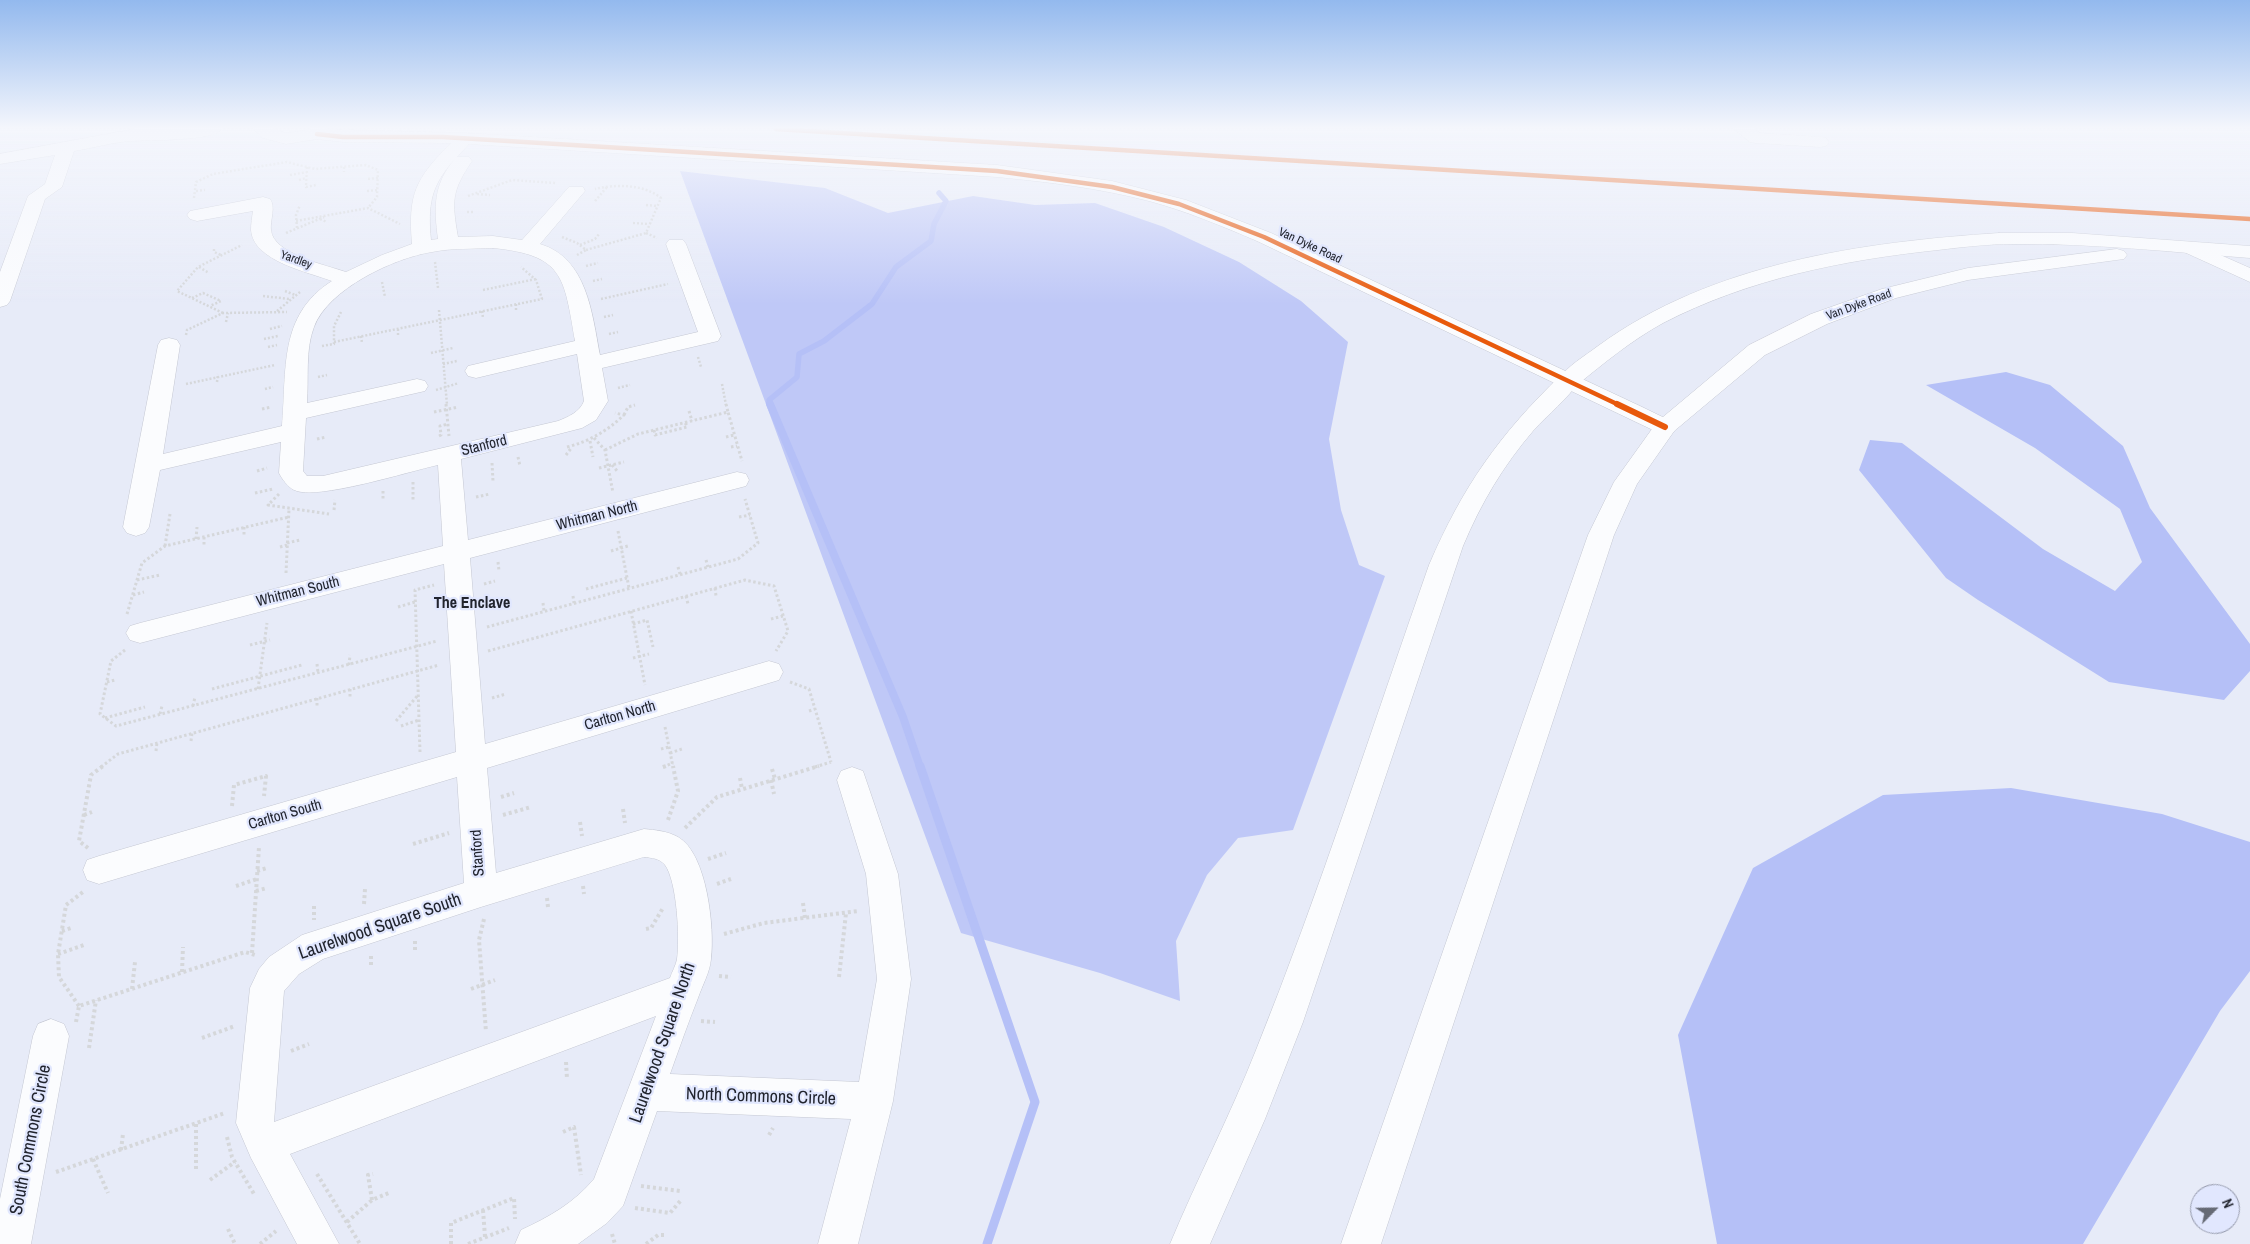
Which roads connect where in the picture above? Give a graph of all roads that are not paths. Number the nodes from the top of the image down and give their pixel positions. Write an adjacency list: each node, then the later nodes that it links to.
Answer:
1 (28, 187): 7 (main road)
2 (53, 187): 7 (main road)
3 (425, 187): 10 (main road)
4 (445, 187): 12 (main road)
5 (1112, 187): 21 (main road, Van Dyke Road)
6 (577, 189): 14 (main road)
7 (37, 196): 17 (main road)
8 (195, 209): 16 (main road, Yardley)
9 (676, 244): 19 (main road)
10 (422, 248): 12 (main road, Stanford); 16 (main road, Stanford)
11 (2191, 248): 13 (main road, Van Dyke Road); 15 (main road); 21 (main road, Van Dyke Road); 24 (main road, Van Dyke Road)
12 (445, 252): 14 (main road, Stanford)
13 (2250, 252)
14 (523, 256): 19 (main road, Stanford)
15 (2250, 276)
16 (348, 279): 23 (main road, Stanford)
17 (0, 301)
18 (177, 341): 26 (main road)
19 (587, 355): 20 (main road); 25 (main road, Stanford)
20 (469, 377)
21 (1569, 380): 24 (main road, Van Dyke Road); 45 (main road)
22 (422, 389): 23 (main road)
23 (295, 422): 25 (main road, Stanford); 26 (main road)
24 (1665, 426): 46 (main road)
25 (444, 444): 29 (main road, Stanford)
26 (148, 465): 28 (main road)
27 (742, 482): 29 (main road, Whitman North)
28 (136, 527)
29 (457, 551): 30 (main road, Whitman South); 32 (main road, Stanford)
30 (133, 633)
31 (774, 669): 32 (main road, Carlton North)
32 (471, 760): 34 (main road, Carlton South); 35 (main road, Stanford)
33 (839, 770): 39 (main road)
34 (93, 871)
35 (483, 903): 36 (main road, Laurelwood Square North); 40 (main road, Laurelwood Square South)
36 (689, 1005): 38 (main road, Laurelwood Square North); 40 (main road)
37 (64, 1030): 42 (main road, South Commons Circle)
38 (647, 1092): 39 (main road, North Commons Circle); 41 (main road, Laurelwood Square North)
39 (874, 1101): 44 (main road)
40 (249, 1153): 43 (main road, Laurelwood Square South)
41 (525, 1230)
42 (11, 1244)
43 (320, 1244)
44 (838, 1244)
45 (1190, 1244)
46 (1361, 1244)

